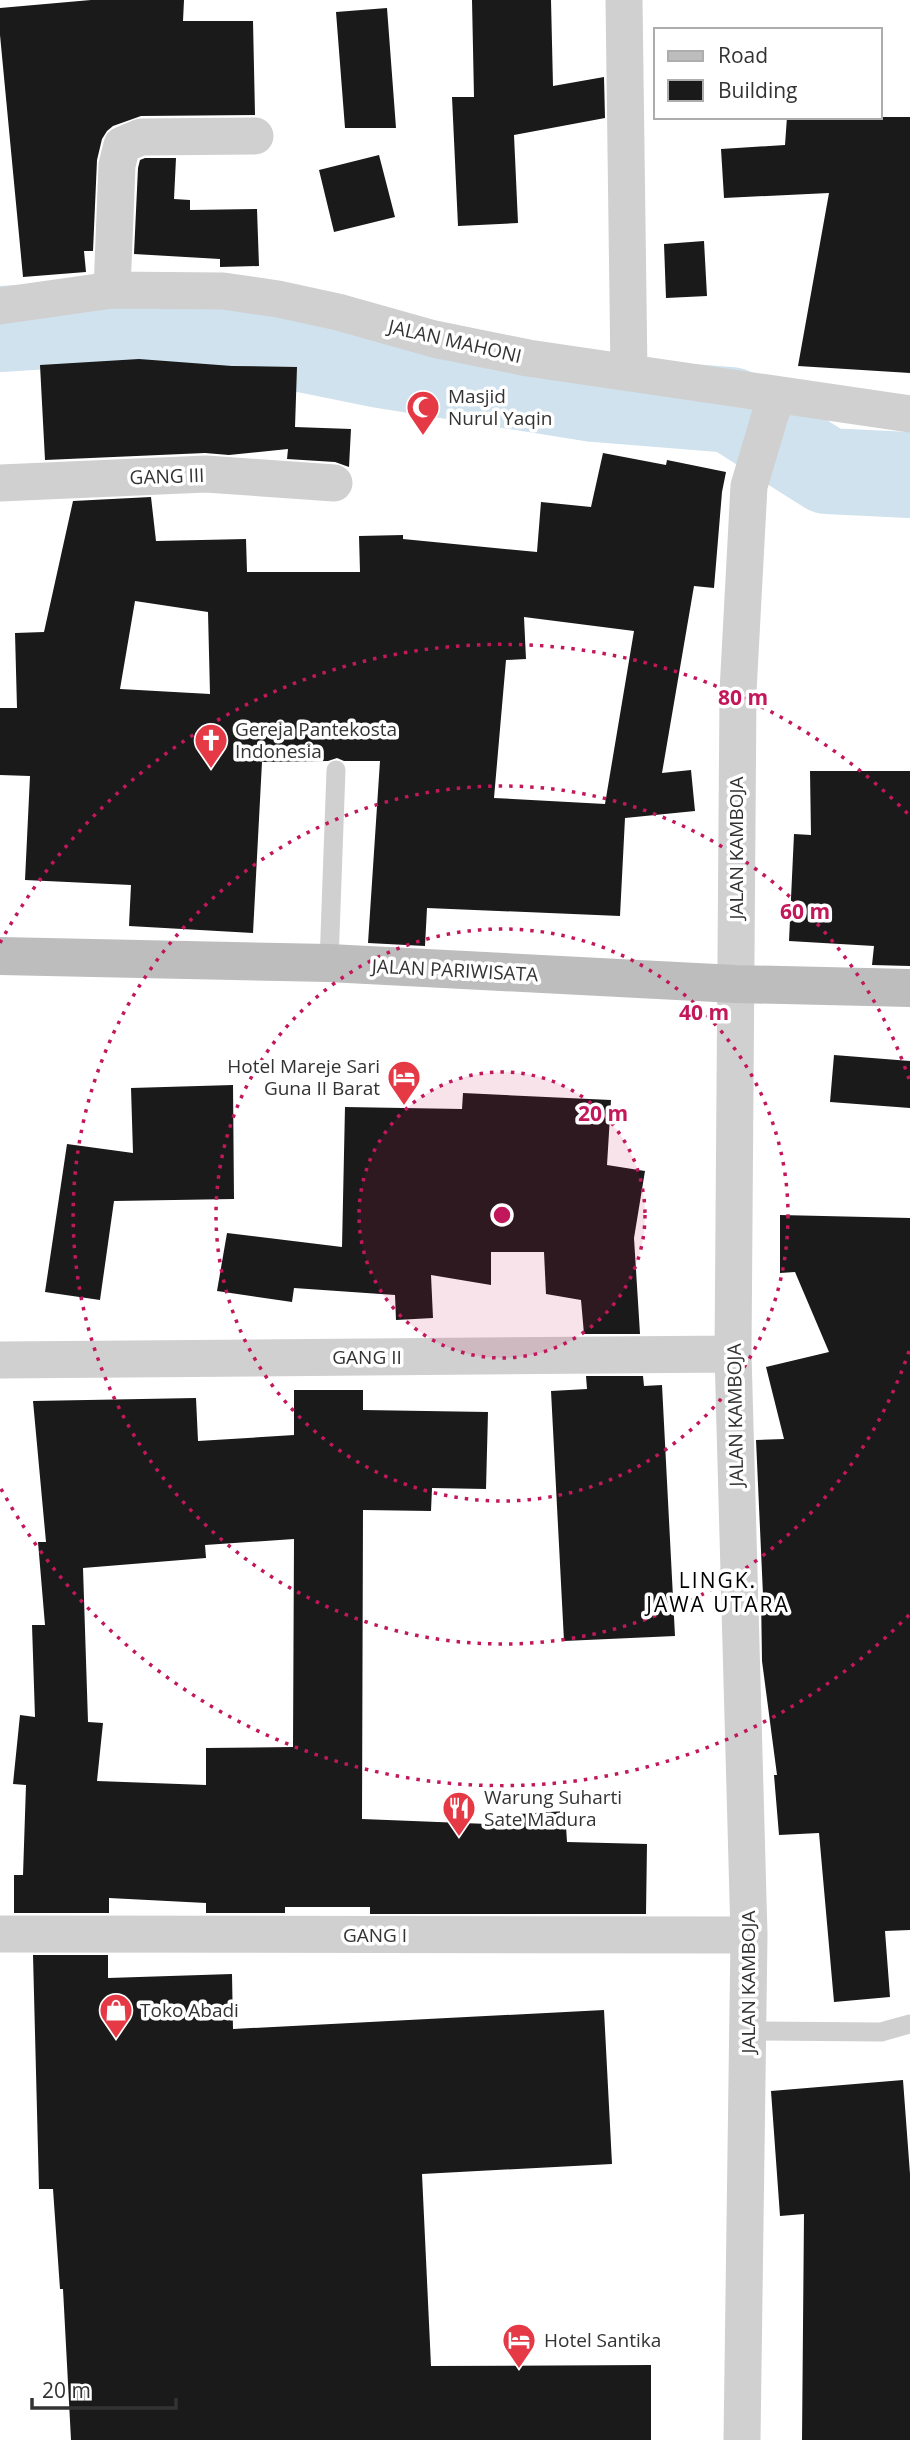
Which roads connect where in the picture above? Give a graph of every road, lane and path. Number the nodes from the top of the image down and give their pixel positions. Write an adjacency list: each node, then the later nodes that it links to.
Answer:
1 (624, 0): 5 (street)
2 (255, 136): 3 (street)
3 (111, 290): 4 (street, JALAN MAHONI); 5 (street, JALAN MAHONI)
4 (0, 306)
5 (629, 373): 6 (street, JALAN MAHONI)
6 (775, 404): 7 (street, JALAN MAHONI); 13 (street, JALAN KAMBOJA)
7 (910, 414)
8 (0, 483): 9 (street, GANG III)
9 (334, 483)
10 (337, 770): 12 (lane)
11 (0, 956): 12 (street, JALAN PARIWISATA)
12 (329, 963): 13 (street, JALAN PARIWISATA)
13 (735, 984): 14 (street, JALAN PARIWISATA); 15 (street, JALAN KAMBOJA)
14 (910, 988)
15 (733, 1354): 16 (street, GANG II); 18 (street, JALAN KAMBOJA)
16 (0, 1360)
17 (0, 1934): 18 (street, GANG I)
18 (749, 1935): 20 (street, JALAN KAMBOJA)
19 (910, 2024): 20 (lane)
20 (747, 2031): 21 (street, JALAN KAMBOJA)
21 (742, 2440)

